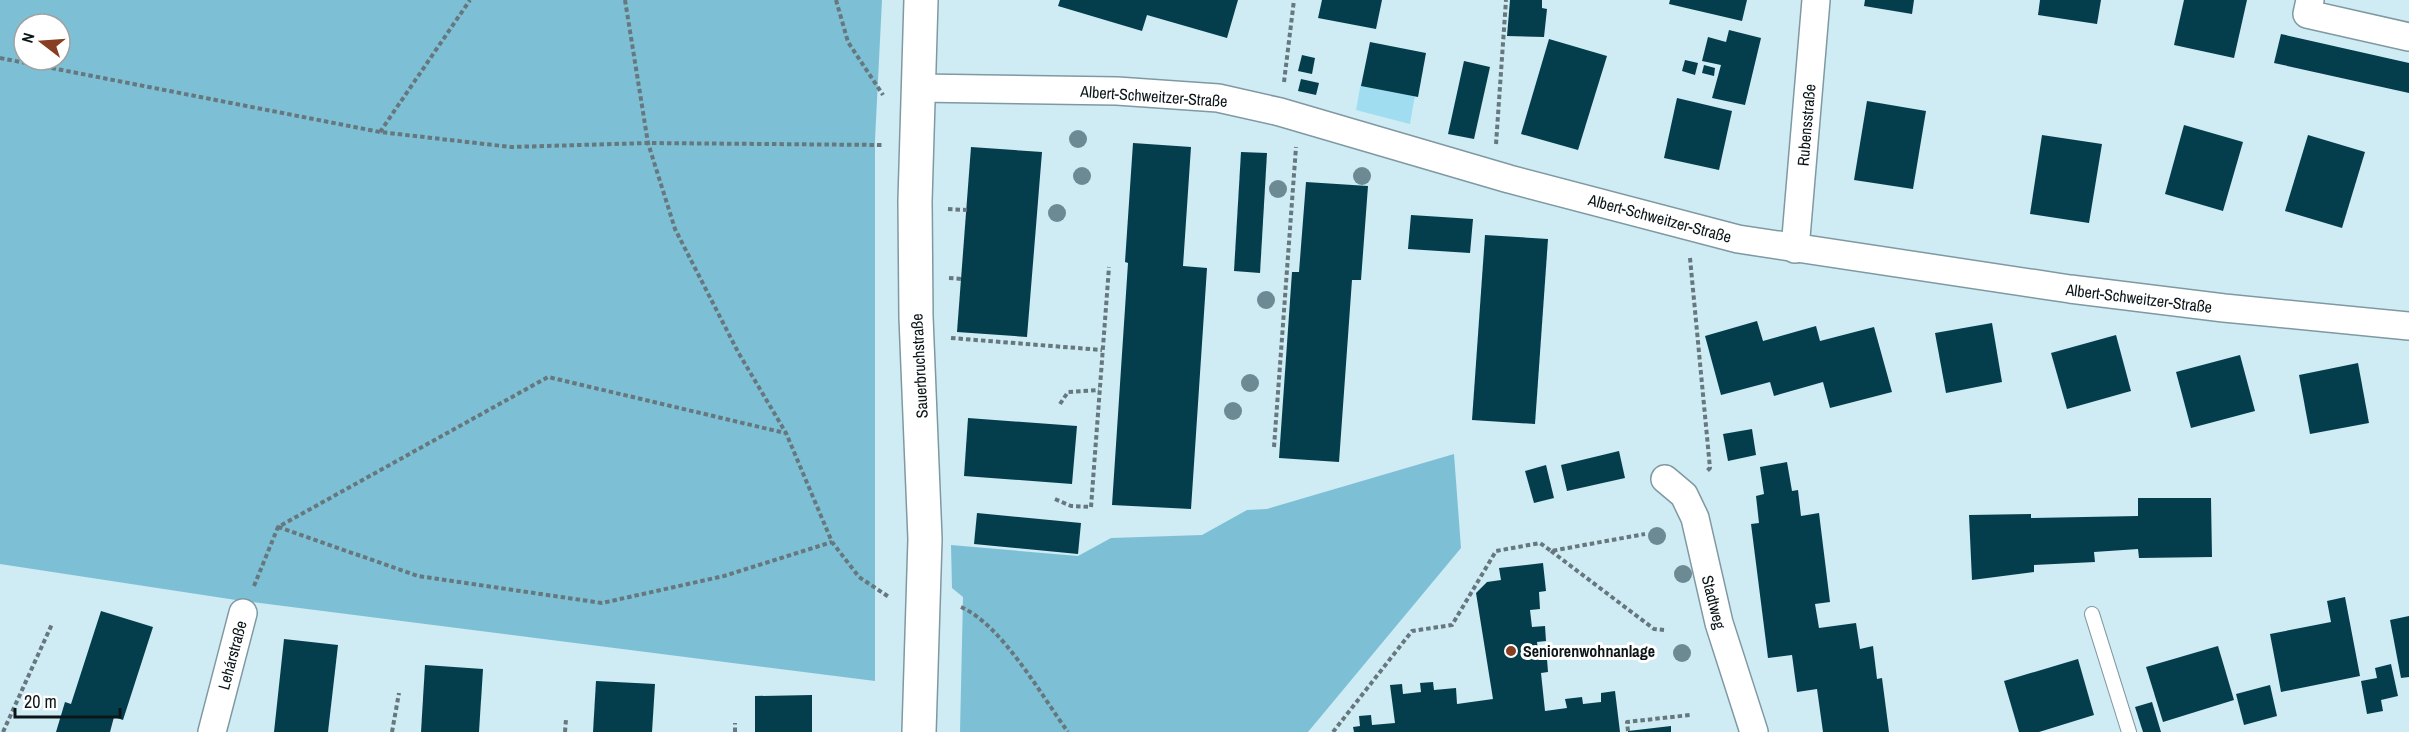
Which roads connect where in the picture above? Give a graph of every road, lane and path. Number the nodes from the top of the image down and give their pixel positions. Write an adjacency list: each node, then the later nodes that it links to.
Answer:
1 (470, 0): 14 (path)
2 (625, 0): 15 (path)
3 (836, 0): 12 (path)
4 (921, 0): 11 (street, Sauerbruchstraße)
5 (1294, 0): 13 (path)
6 (1506, 0): 18 (path)
7 (1816, 0): 20 (street, Rubensstraße)
8 (2310, 0): 9 (street)
9 (2409, 37)
10 (0, 58): 14 (path)
11 (918, 88): 13 (street, Albert-Schweitzer-Straße); 17 (street, Sauerbruchstraße)
12 (885, 98)
13 (1280, 112): 18 (street, Albert-Schweitzer-Straße)
14 (380, 132): 15 (path)
15 (648, 143): 17 (path); 27 (path)
16 (1296, 144): 28 (path)
17 (917, 145): 38 (street, Sauerbruchstraße)
18 (1495, 175): 19 (street, Albert-Schweitzer-Straße)
19 (1689, 227): 20 (street, Albert-Schweitzer-Straße); 29 (path)
20 (1795, 249): 22 (street, Albert-Schweitzer-Straße)
21 (1109, 267): 24 (path)
22 (2409, 326)
23 (941, 337): 24 (path)
24 (1102, 350): 25 (path)
25 (1099, 390): 26 (path); 30 (path)
26 (1060, 404)
27 (786, 433): 31 (path); 33 (path)
28 (1274, 447)
29 (1675, 487): 54 (street, Stadtweg)
30 (1055, 499)
31 (278, 527): 33 (path); 36 (path)
32 (1645, 534): 34 (path)
33 (832, 542): 38 (path)
34 (1551, 550): 40 (path); 53 (path)
35 (961, 607): 52 (path)
36 (243, 613): 47 (street, Lehárstraße)
37 (2092, 614): 55 (lane)
38 (924, 620): 51 (street, Sauerbruchstraße)
39 (52, 624): 46 (path)
40 (1664, 630)
41 (399, 693): 48 (path)
42 (1690, 715): 45 (path)
43 (566, 719): 49 (path)
44 (735, 723): 50 (path)
45 (1628, 730)
46 (3, 732)
47 (212, 732)
48 (392, 732)
49 (565, 732)
50 (735, 732)
51 (920, 732)
52 (1068, 732)
53 (1333, 732)
54 (1754, 732)
55 (2129, 732)

